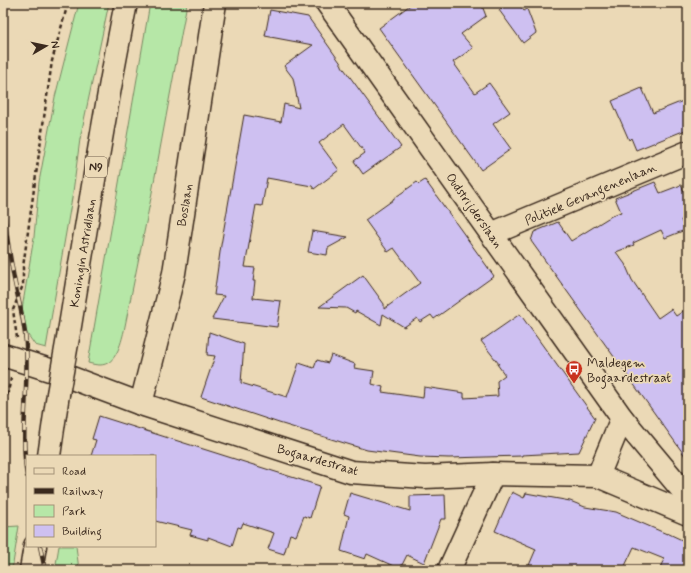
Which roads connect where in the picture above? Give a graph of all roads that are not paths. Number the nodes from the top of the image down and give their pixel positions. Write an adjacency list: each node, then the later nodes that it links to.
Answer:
1 (126, 3): 9 (street, Koningin Astridlaan / N9, bridge)
2 (215, 3): 7 (street, Boslaan)
3 (327, 3): 5 (street, Oudstrijderslaan)
4 (688, 152): 5 (street, Politiek Gevangenenlaan)
5 (491, 234): 8 (street, Oudstrijderslaan)
6 (9, 357): 7 (street, Bogaardestraat)
7 (141, 404): 10 (street, Bogaardestraat)
8 (622, 418): 11 (street); 12 (street, Oudstrijderslaan)
9 (49, 455)
10 (493, 474): 11 (street, Bogaardestraat); 16 (street)
11 (598, 476): 13 (street, Bogaardestraat)
12 (688, 498)
13 (688, 514)
14 (35, 547): 15 (street)
15 (31, 570)
16 (449, 570)

